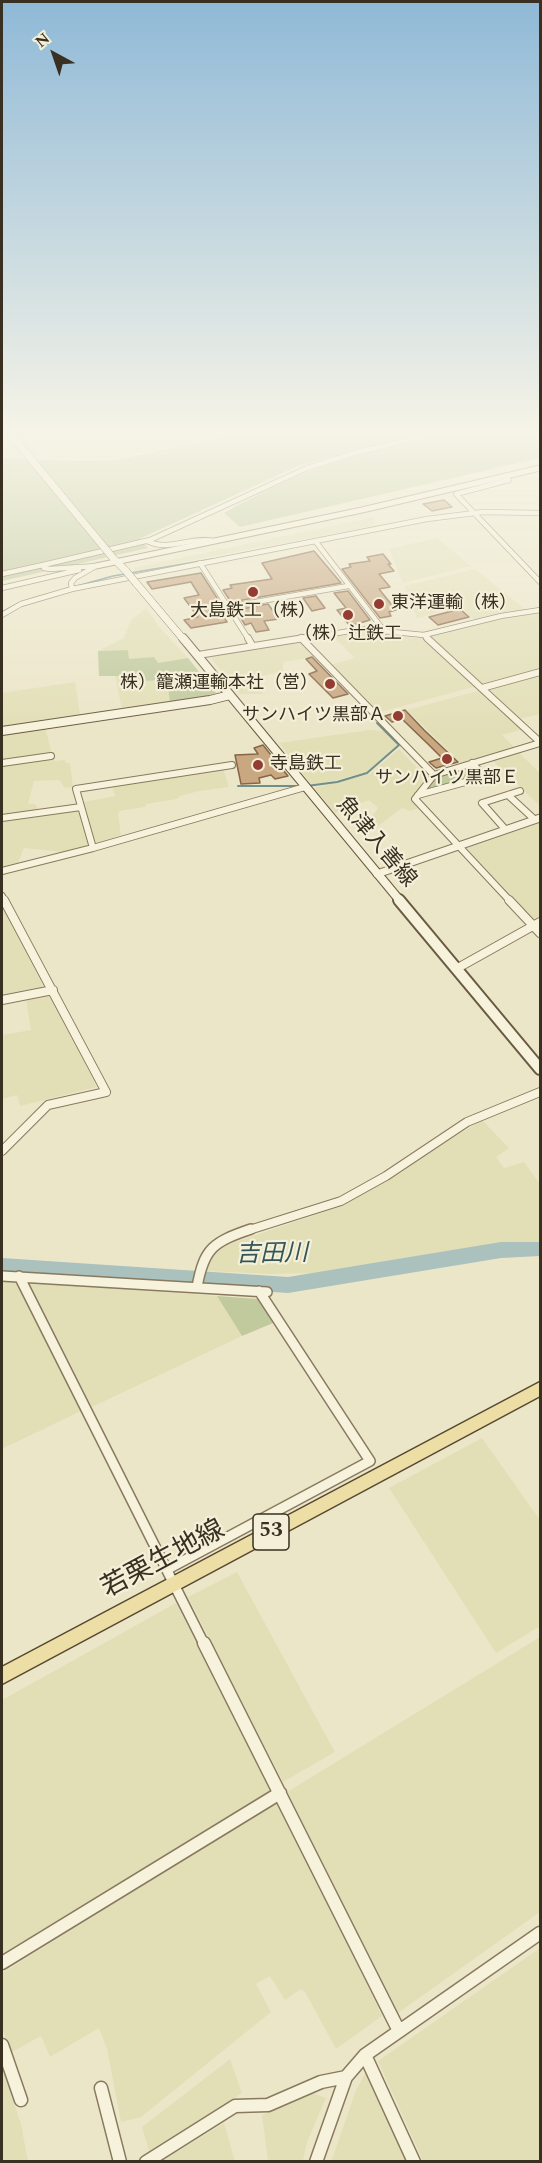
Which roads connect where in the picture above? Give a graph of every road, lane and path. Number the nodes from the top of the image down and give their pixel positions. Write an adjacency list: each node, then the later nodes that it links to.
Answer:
1 (91, 531): 9 (main road, 魚津入善線, bridge)
2 (172, 531): 6 (street)
3 (259, 531): 7 (street)
4 (365, 531): 8 (street)
5 (491, 531): 14 (street)
6 (147, 541): 7 (street); 11 (street)
7 (214, 541): 9 (street)
8 (316, 542): 10 (street); 15 (street)
9 (115, 560): 12 (street); 25 (main road, 魚津入善線, bridge)
10 (200, 563): 17 (street); 18 (street)
11 (44, 565): 12 (street); 13 (street)
12 (96, 566): 16 (street); 17 (street)
13 (2, 574)
14 (540, 582)
15 (348, 586): 18 (street); 21 (street)
16 (2, 588)
17 (72, 589): 20 (street)
18 (227, 607): 24 (street)
19 (540, 610): 22 (street)
20 (2, 615)
21 (385, 632): 22 (street); 23 (street)
22 (424, 635): 27 (street)
23 (301, 638): 24 (street); 35 (street)
24 (252, 645): 25 (street)
25 (198, 655): 28 (main road, 魚津入善線)
26 (540, 672): 27 (street)
27 (482, 688): 30 (street)
28 (230, 695): 29 (main road); 36 (main road, 魚津入善線)
29 (2, 731)
30 (540, 743): 33 (street)
31 (51, 756): 32 (street)
32 (2, 763)
33 (472, 763): 35 (street); 38 (street)
34 (232, 765): 40 (street)
35 (434, 775): 38 (street)
36 (305, 787): 45 (street); 47 (main road, 魚津入善線)
37 (520, 791): 39 (street)
38 (418, 795): 44 (street)
39 (508, 795): 42 (street); 43 (street)
40 (81, 807): 41 (street); 45 (street)
41 (2, 818)
42 (537, 818): 43 (street)
43 (505, 830): 44 (street)
44 (459, 845): 47 (street); 49 (street)
45 (93, 848): 46 (street)
46 (2, 871)
47 (377, 874): 51 (main road, 魚津入善線)
48 (2, 896): 52 (street)
49 (537, 924): 50 (street); 51 (street)
50 (540, 933)
51 (456, 969): 54 (main road, 魚津入善線)
52 (53, 990): 53 (street); 56 (street)
53 (2, 1000)
54 (540, 1069)
55 (540, 1092): 59 (street)
56 (2, 1151)
57 (2, 1276): 58 (street)
58 (19, 1276): 59 (street); 61 (street)
59 (197, 1287): 61 (street)
60 (540, 1389): 62 (main road, 若栗生地線 / 53)
61 (168, 1569): 62 (street)
62 (176, 1584): 63 (main road, 若栗生地線 / 53); 64 (street)
63 (2, 1676)
64 (280, 1793): 66 (street); 67 (street)
65 (540, 1933): 67 (street)
66 (2, 1963)
67 (399, 2031): 69 (street)
68 (2, 2045): 72 (street)
69 (365, 2055): 70 (street); 76 (street)
70 (346, 2077): 74 (street); 75 (street)
71 (101, 2088): 73 (street)
72 (21, 2100)
73 (120, 2162)
74 (146, 2162)
75 (316, 2162)
76 (414, 2162)

